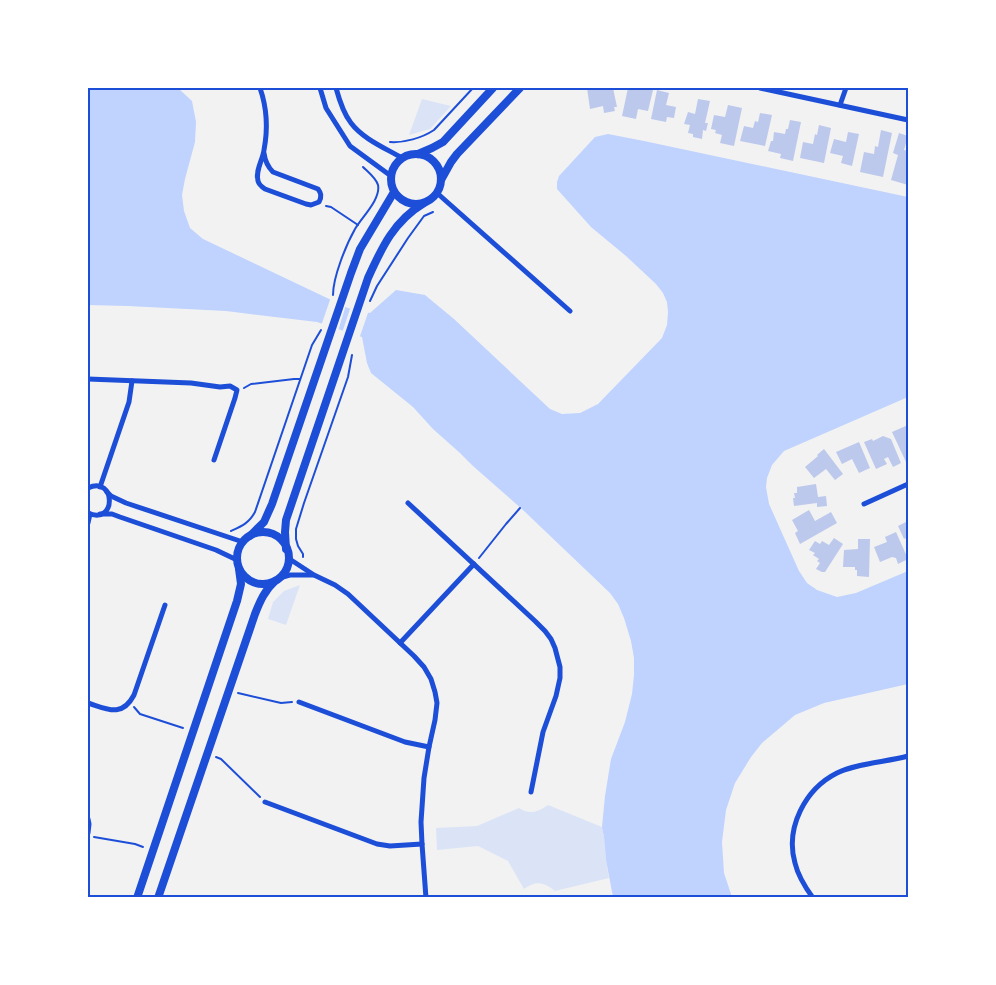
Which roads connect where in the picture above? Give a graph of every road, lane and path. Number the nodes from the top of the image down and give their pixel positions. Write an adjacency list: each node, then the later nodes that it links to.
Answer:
1 (260, 88): 13 (street)
2 (320, 88): 16 (street)
3 (336, 88): 14 (street)
4 (473, 88): 11 (path)
5 (493, 88): 12 (main road)
6 (520, 88): 17 (main road)
7 (760, 88): 9 (street)
8 (846, 88): 9 (street)
9 (840, 105): 10 (street)
10 (908, 120)
11 (385, 142)
12 (418, 154): 14 (main road); 17 (main road)
13 (263, 155): 20 (street); 20 (street)
14 (402, 158): 16 (main road)
15 (363, 167): 23 (path)
16 (391, 176): 18 (main road)
17 (441, 180): 19 (main road)
18 (394, 192): 21 (main road); 45 (main road)
19 (436, 193): 21 (main road); 26 (street)
20 (319, 202): 23 (path)
21 (424, 203): 47 (main road)
22 (433, 212): 25 (path)
23 (358, 225): 24 (path)
24 (333, 295)
25 (368, 305)
26 (570, 312)
27 (321, 331): 30 (path)
28 (354, 348): 48 (path)
29 (88, 379): 31 (street)
30 (300, 379): 32 (path); 44 (path)
31 (132, 381): 32 (street); 35 (street)
32 (237, 390): 33 (street)
33 (214, 460)
34 (908, 484): 39 (street)
35 (100, 486): 36 (street); 37 (street)
36 (88, 488)
37 (107, 492): 42 (street); 46 (street)
38 (408, 503): 51 (street)
39 (864, 504)
40 (520, 508): 51 (path)
41 (89, 514): 42 (street); 43 (street)
42 (100, 514): 50 (street)
43 (88, 523)
44 (230, 532)
45 (250, 536): 46 (main road); 47 (main road)
46 (243, 542): 50 (main road)
47 (286, 549): 49 (main road)
48 (303, 557)
49 (288, 558): 53 (street); 54 (main road)
50 (237, 560): 52 (main road)
51 (474, 564): 56 (street); 65 (street)
52 (239, 569): 54 (main road); 71 (main road)
53 (314, 575): 54 (street); 56 (street)
54 (277, 579): 57 (main road)
55 (164, 605): 58 (street)
56 (400, 643): 62 (street)
57 (228, 691): 59 (path); 63 (main road)
58 (130, 702): 60 (street); 61 (path)
59 (300, 702): 62 (street)
60 (88, 703)
61 (183, 728)
62 (429, 747): 69 (street)
63 (207, 753): 66 (path); 72 (main road)
64 (908, 756): 74 (street)
65 (531, 792)
66 (266, 802): 69 (street)
67 (88, 819): 68 (street)
68 (89, 835): 70 (path)
69 (422, 844): 73 (street)
70 (143, 847)
71 (137, 898)
72 (158, 898)
73 (426, 898)
74 (813, 898)

